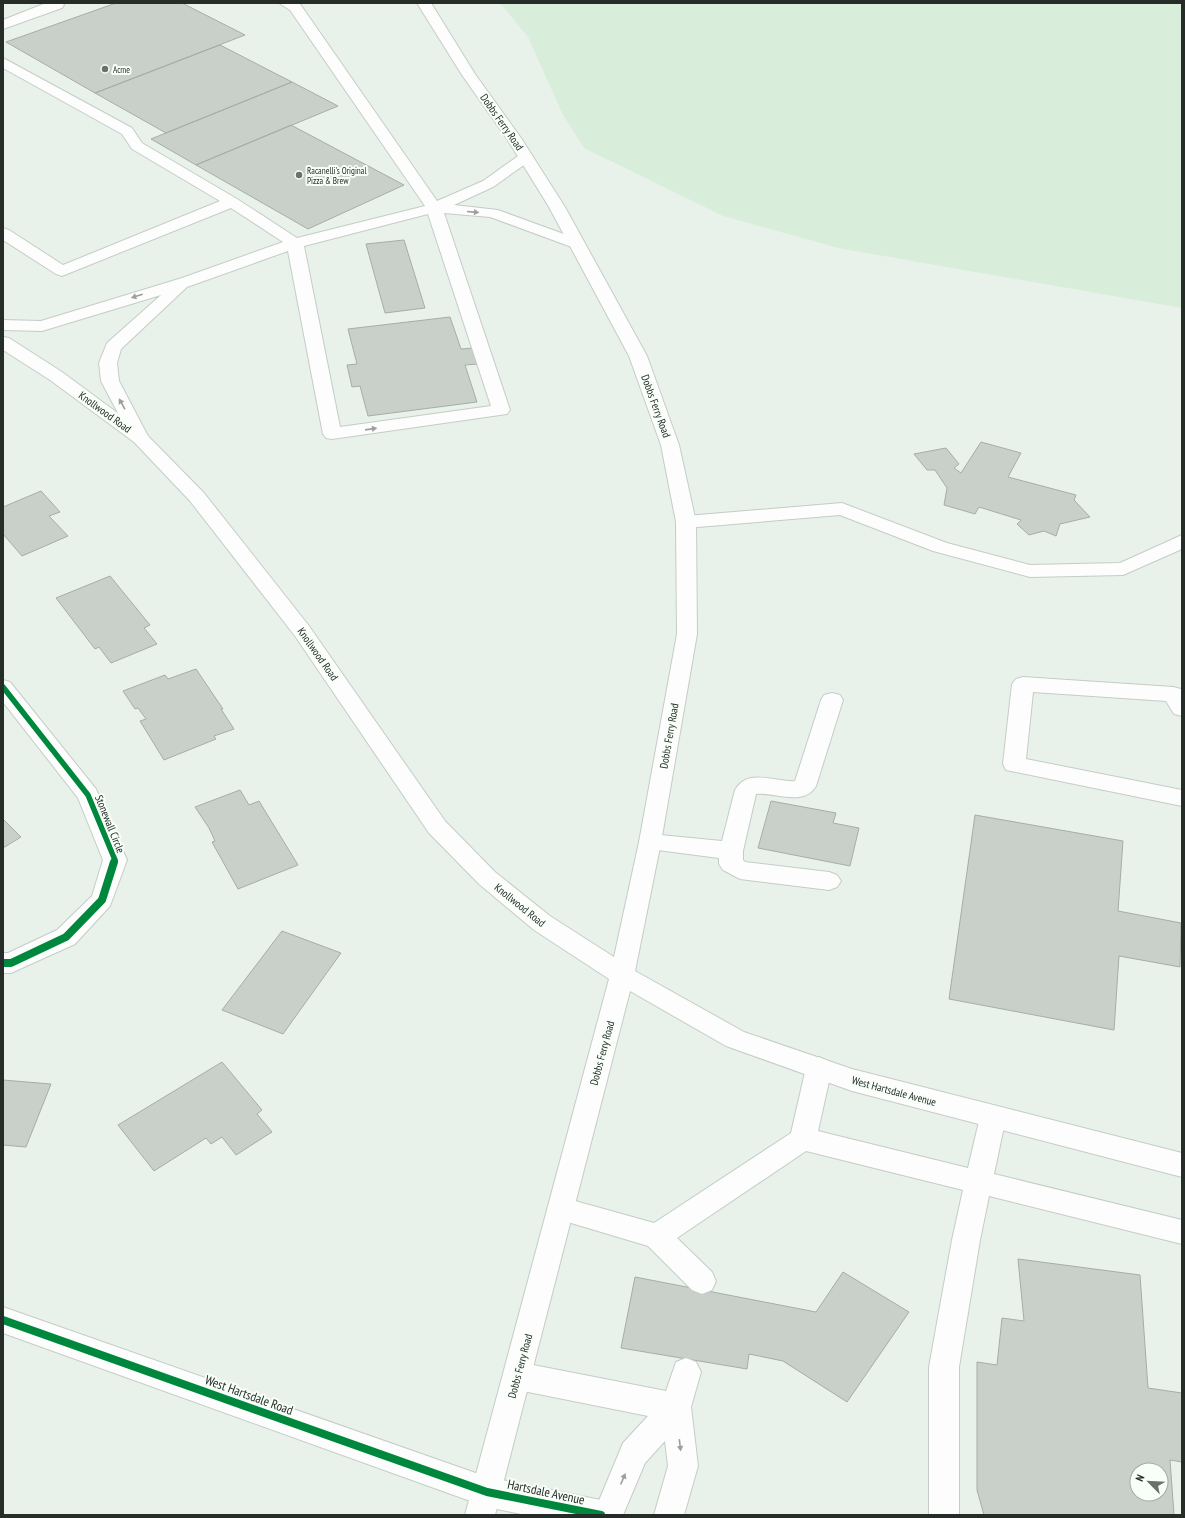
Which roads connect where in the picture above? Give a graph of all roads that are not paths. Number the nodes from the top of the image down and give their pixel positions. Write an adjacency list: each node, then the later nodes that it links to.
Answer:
1 (286, 3): 8 (main road)
2 (426, 3): 6 (main road, Dobbs Ferry Road)
3 (58, 4): 4 (main road)
4 (3, 25)
5 (3, 62): 7 (main road)
6 (526, 157): 8 (main road); 11 (main road, Dobbs Ferry Road)
7 (232, 202): 9 (main road); 10 (main road)
8 (434, 208): 10 (main road); 10 (main road, one-way to 8); 11 (main road, one-way to 11)
9 (3, 233)
10 (295, 243): 12 (main road)
11 (577, 244): 16 (main road, Dobbs Ferry Road)
12 (188, 280): 13 (main road, one-way to 13); 15 (main road, one-way to 12)
13 (3, 325)
14 (3, 342): 15 (main road, Knollwood Road)
15 (140, 438): 26 (main road, Knollwood Road)
16 (686, 522): 17 (main road); 22 (main road, Dobbs Ferry Road)
17 (1182, 541)
18 (3, 687): 25 (main road, Stonewall Circle)
19 (832, 700): 23 (main road)
20 (1182, 709): 21 (main road)
21 (1182, 798)
22 (650, 842): 23 (main road); 26 (main road, Dobbs Ferry Road)
23 (730, 851): 24 (main road)
24 (829, 881)
25 (3, 963)
26 (622, 975): 27 (main road, West Hartsdale Avenue); 32 (main road, Dobbs Ferry Road)
27 (818, 1068): 28 (main road, West Hartsdale Avenue); 29 (main road)
28 (993, 1117): 30 (main road, West Hartsdale Avenue); 31 (main road)
29 (803, 1139): 31 (main road); 34 (main road)
30 (1182, 1165)
31 (979, 1182): 33 (main road); 44 (main road)
32 (561, 1209): 34 (main road); 38 (main road, Dobbs Ferry Road)
33 (1182, 1232)
34 (657, 1236): 35 (main road)
35 (702, 1280)
36 (3, 1320): 40 (main road, West Hartsdale Road)
37 (686, 1372): 39 (main road)
38 (518, 1376): 39 (main road); 40 (main road, Dobbs Ferry Road)
39 (676, 1407): 42 (main road, one-way to 39); 43 (main road, one-way to 43)
40 (484, 1503): 41 (main road, Hartsdale Avenue)
41 (601, 1515)
42 (608, 1515)
43 (669, 1515)
44 (944, 1515)

